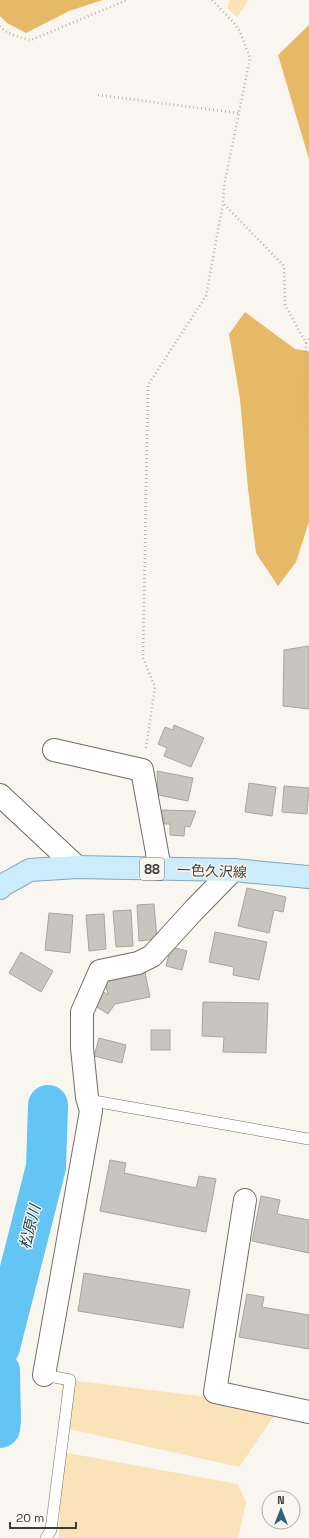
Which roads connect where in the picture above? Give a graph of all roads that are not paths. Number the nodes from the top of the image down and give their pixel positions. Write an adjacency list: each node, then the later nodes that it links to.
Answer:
1 (54, 750): 4 (street)
2 (0, 795): 3 (street)
3 (77, 867): 4 (main road, 一色久沢線 / 88); 7 (main road, 一色久沢線 / 88)
4 (160, 869): 5 (main road, 一色久沢線 / 88)
5 (233, 870): 6 (main road, 一色久沢線 / 88); 8 (street)
6 (309, 877)
7 (0, 888)
8 (88, 1100): 9 (lane); 11 (street)
9 (309, 1139)
10 (245, 1200): 12 (street)
11 (44, 1375): 13 (lane)
12 (309, 1412)
13 (46, 1538)

